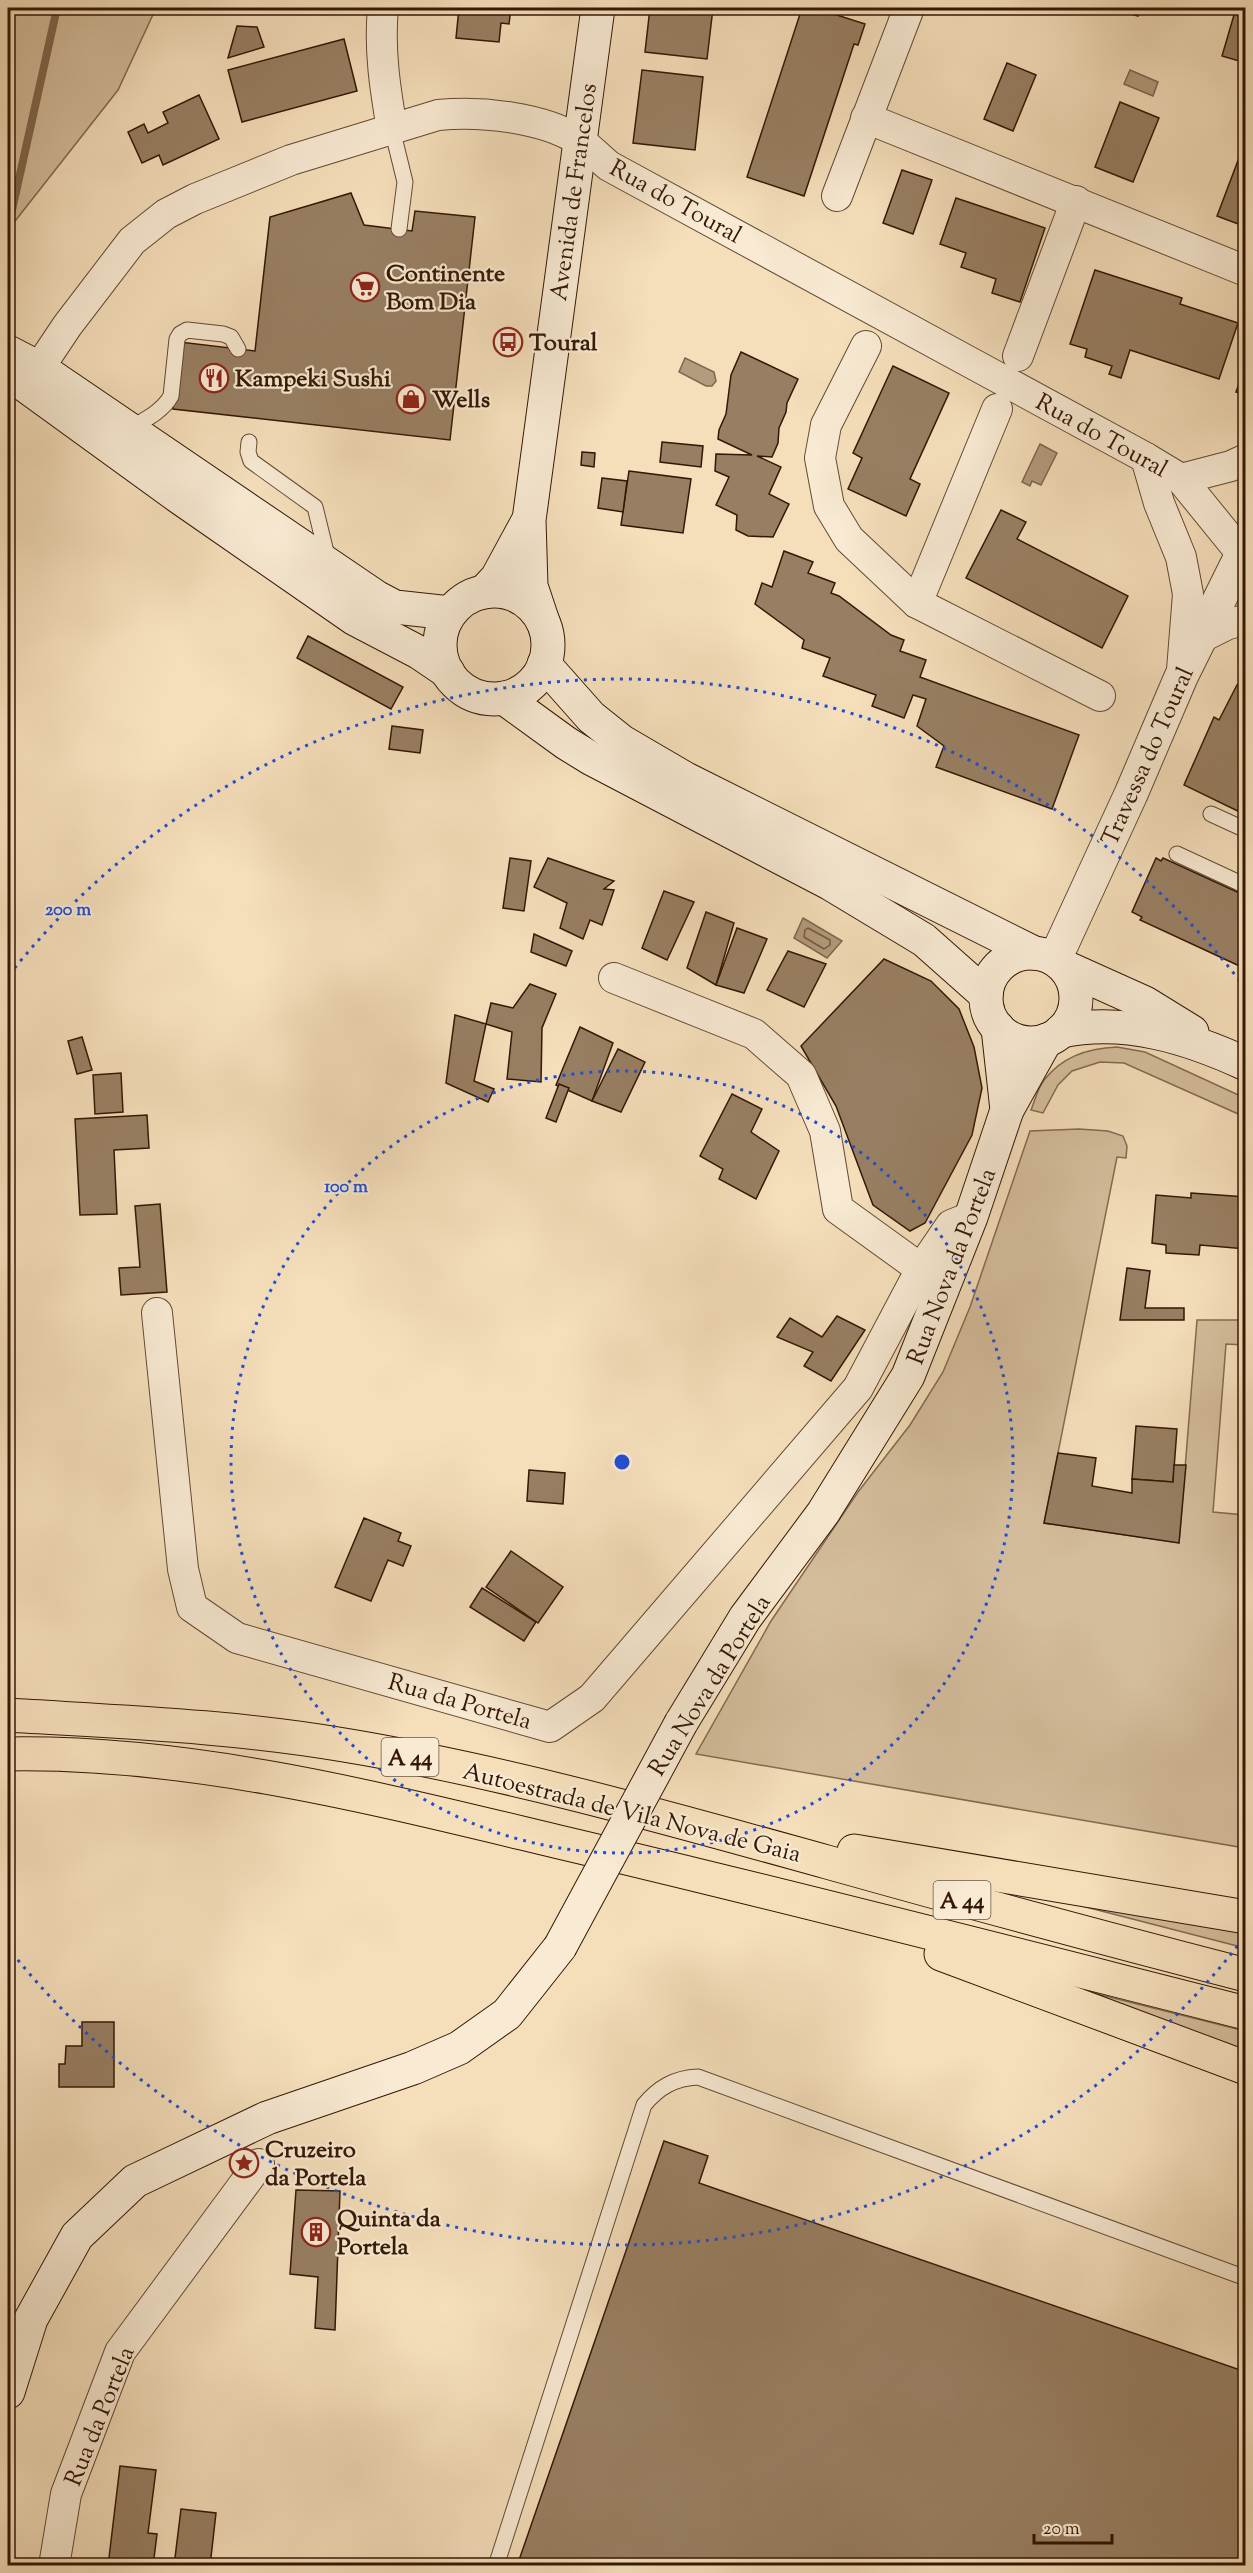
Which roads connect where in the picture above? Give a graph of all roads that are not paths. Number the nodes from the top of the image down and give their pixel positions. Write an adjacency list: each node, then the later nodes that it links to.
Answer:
1 (383, 8): 5 (street)
2 (598, 8): 6 (main road, Avenida de Francelos)
3 (909, 8): 4 (street)
4 (866, 118): 7 (street); 8 (street)
5 (392, 129): 6 (street, Rua do Toural); 9 (lane); 15 (street, Rua do Toural)
6 (579, 141): 20 (street, Rua do Toural); 23 (main road, Avenida de Francelos)
7 (837, 196)
8 (1076, 201): 10 (street); 14 (street)
9 (399, 230)
10 (1245, 271)
11 (866, 346): 27 (street)
12 (238, 349): 18 (lane)
13 (8, 352): 15 (main road)
14 (1018, 356)
15 (39, 368): 18 (main road)
16 (8, 373): 33 (main road)
17 (997, 409): 27 (street)
18 (129, 429): 25 (main road)
19 (249, 442): 25 (lane)
20 (1146, 458): 22 (street, Rua do Toural); 34 (street)
21 (1245, 459): 22 (street)
22 (1181, 479): 24 (street, Rua do Toural)
23 (529, 520): 26 (main road, Avenida de Francelos); 30 (main road, Avenida de Francelos)
24 (1244, 553): 31 (main road, Travessa do Toural)
25 (330, 565): 28 (main road)
26 (484, 592): 28 (main road); 30 (main road)
27 (917, 603): 35 (street)
28 (450, 613): 33 (main road)
29 (1245, 620): 31 (street)
30 (543, 622): 32 (main road)
31 (1200, 638): 34 (main road, Travessa do Toural)
32 (544, 664): 36 (main road); 41 (main road)
33 (447, 672): 36 (main road)
34 (1181, 676): 41 (main road, Travessa do Toural)
35 (1100, 696)
36 (504, 698): 43 (main road)
37 (1211, 814): 38 (lane)
38 (1245, 830)
39 (1177, 854): 40 (lane)
40 (1245, 886)
41 (1051, 960): 43 (main road); 45 (main road); 46 (main road)
42 (614, 978): 49 (street)
43 (986, 995): 44 (main road)
44 (998, 1028): 45 (main road); 47 (main road, Rua Nova da Portela)
45 (1053, 1036): 46 (main road); 47 (main road, Rua Nova da Portela)
46 (1234, 1059)
47 (1007, 1110): 48 (main road, Rua Nova da Portela)
48 (971, 1217): 49 (street, Rua da Portela); 61 (main road, Rua Nova da Portela, bridge)
49 (921, 1269): 50 (street, Rua da Portela)
50 (157, 1313)
51 (8, 1715): 53 (highway, Autoestrada de Vila Nova de Gaia / A 44)
52 (8, 1754): 54 (highway, Autoestrada de Vila Nova de Gaia / A 44)
53 (680, 1821): 55 (highway); 56 (highway, Autoestrada de Vila Nova de Gaia / A 44)
54 (787, 1896): 57 (highway, Autoestrada de Vila Nova de Gaia / A 44); 58 (highway)
55 (1245, 1917)
56 (1245, 1975)
57 (1245, 2013)
58 (1245, 2068)
59 (260, 2164): 62 (street, Rua da Portela)
60 (1245, 2277): 63 (lane)
61 (8, 2392)
62 (54, 2565)
63 (496, 2565)

